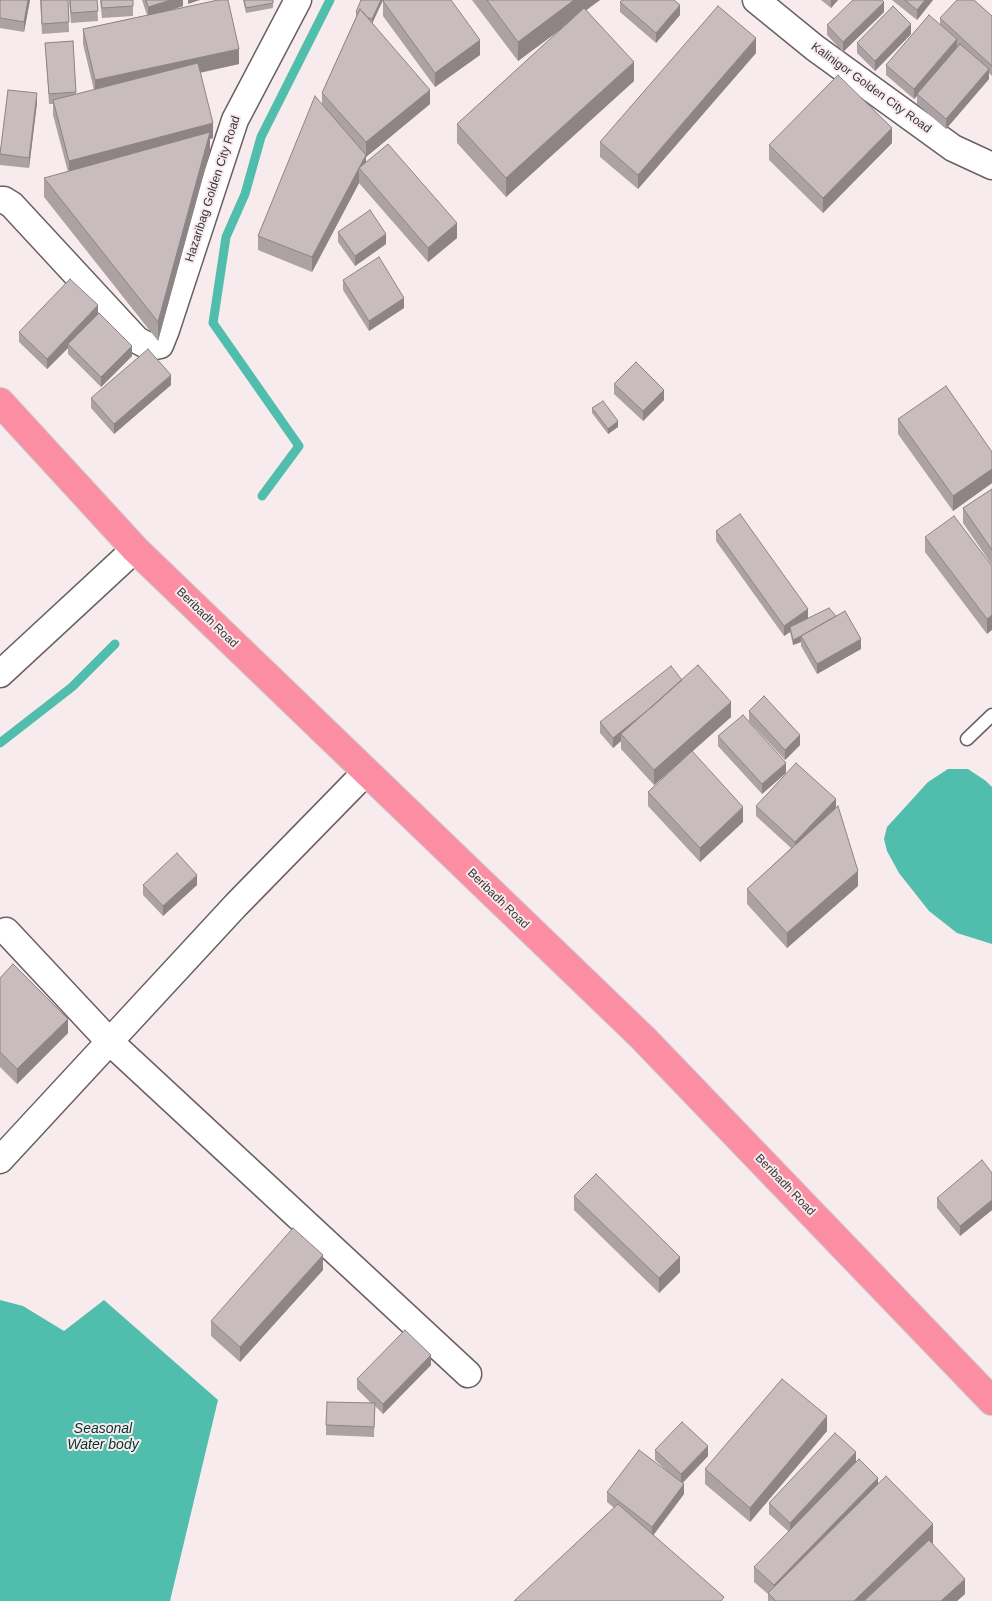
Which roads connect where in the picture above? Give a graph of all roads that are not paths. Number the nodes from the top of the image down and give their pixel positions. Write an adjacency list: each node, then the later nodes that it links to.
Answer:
1 (298, 0): 4 (street, Hazaribag Golden City Road)
2 (756, 0): 3 (street, Kalinigor Golden City Road)
3 (992, 166)
4 (0, 200)
5 (0, 402): 6 (highway, Beribadh Road)
6 (134, 549): 7 (street); 10 (highway, Beribadh Road)
7 (0, 674)
8 (992, 715): 9 (lane)
9 (967, 739)
10 (366, 772): 12 (street); 15 (highway, Beribadh Road)
11 (6, 931): 12 (street)
12 (110, 1041): 13 (street); 14 (street)
13 (0, 1160)
14 (468, 1374)
15 (992, 1401)

